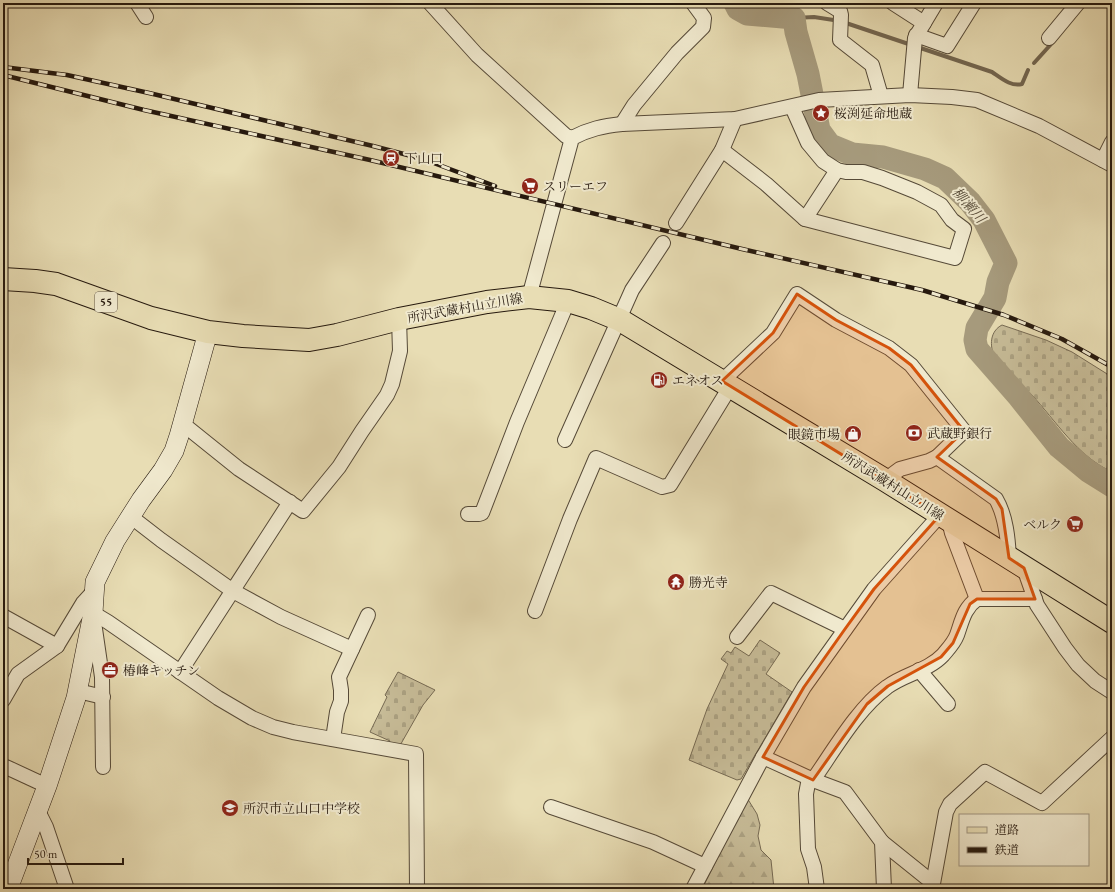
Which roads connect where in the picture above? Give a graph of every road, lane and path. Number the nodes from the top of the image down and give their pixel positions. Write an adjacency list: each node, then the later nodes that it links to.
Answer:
1 (137, 3): 9 (street)
2 (430, 3): 18 (street)
3 (693, 3): 17 (street)
4 (827, 3): 14 (street)
5 (936, 3): 10 (street)
6 (974, 3): 12 (street)
7 (1078, 3): 11 (street)
8 (895, 4): 10 (street)
9 (146, 17)
10 (924, 23): 12 (street)
11 (1049, 38)
12 (914, 41): 13 (street)
13 (910, 95): 14 (street); 21 (street)
14 (881, 96): 15 (street)
15 (798, 106): 16 (street); 22 (street)
16 (735, 120): 17 (street); 20 (street)
17 (622, 124): 18 (street)
18 (572, 138): 27 (street)
19 (1112, 142): 21 (street)
20 (722, 150): 23 (street); 24 (street)
21 (1108, 163)
22 (837, 170): 23 (street); 23 (street)
23 (805, 219)
24 (676, 223)
25 (663, 242): 30 (street)
26 (3, 279): 31 (main road, 所沢武蔵村山立川線 / 55)
27 (529, 297): 28 (main road, 所沢武蔵村山立川線 / 55); 29 (main road, 所沢武蔵村山立川線 / 55)
28 (568, 301): 30 (main road, 所沢武蔵村山立川線 / 55); 38 (street)
29 (399, 319): 31 (main road, 所沢武蔵村山立川線 / 55); 37 (street)
30 (620, 320): 32 (main road, 所沢武蔵村山立川線 / 55); 34 (street)
31 (208, 332): 33 (street)
32 (726, 384): 35 (street); 36 (main road, 所沢武蔵村山立川線 / 55); 46 (street)
33 (183, 424): 37 (street); 39 (street)
34 (565, 440)
35 (937, 457): 36 (street); 41 (street)
36 (885, 480): 40 (main road, 所沢武蔵村山立川線 / 55)
37 (290, 502): 43 (street)
38 (468, 514)
39 (130, 516): 42 (street); 43 (street)
40 (944, 518): 41 (main road, 所沢武蔵村山立川線 / 55); 44 (street); 51 (street)
41 (1016, 563): 45 (street); 50 (main road, 所沢武蔵村山立川線 / 55)
42 (94, 591): 47 (street); 53 (street)
43 (233, 591): 54 (street); 56 (street)
44 (977, 599): 45 (street); 55 (street)
45 (1035, 599): 60 (street)
46 (535, 611)
47 (93, 613): 56 (street); 59 (street); 61 (street)
48 (368, 615): 54 (street)
49 (3, 616): 53 (street)
50 (1112, 622)
51 (845, 629): 52 (street); 66 (street)
52 (737, 637)
53 (57, 646): 57 (street)
54 (352, 649): 65 (street)
55 (919, 670): 63 (street); 69 (street)
56 (180, 672): 65 (street)
57 (18, 674): 58 (street); 62 (street)
58 (3, 676)
59 (78, 691): 61 (street); 70 (street)
60 (1112, 692)
61 (103, 697): 67 (street)
62 (3, 700)
63 (948, 704)
64 (1112, 738): 75 (street)
65 (333, 739): 78 (street)
66 (763, 757): 69 (street); 74 (street)
67 (103, 767)
68 (3, 769): 70 (street)
69 (811, 779): 73 (street); 80 (street)
70 (47, 786): 72 (street)
71 (551, 807): 74 (street)
72 (38, 811): 76 (street); 77 (street)
73 (882, 842): 75 (street); 81 (street)
74 (705, 866): 79 (street)
75 (932, 886)
76 (8, 889)
77 (67, 889)
78 (416, 889)
79 (693, 889)
80 (817, 889)
81 (884, 889)

